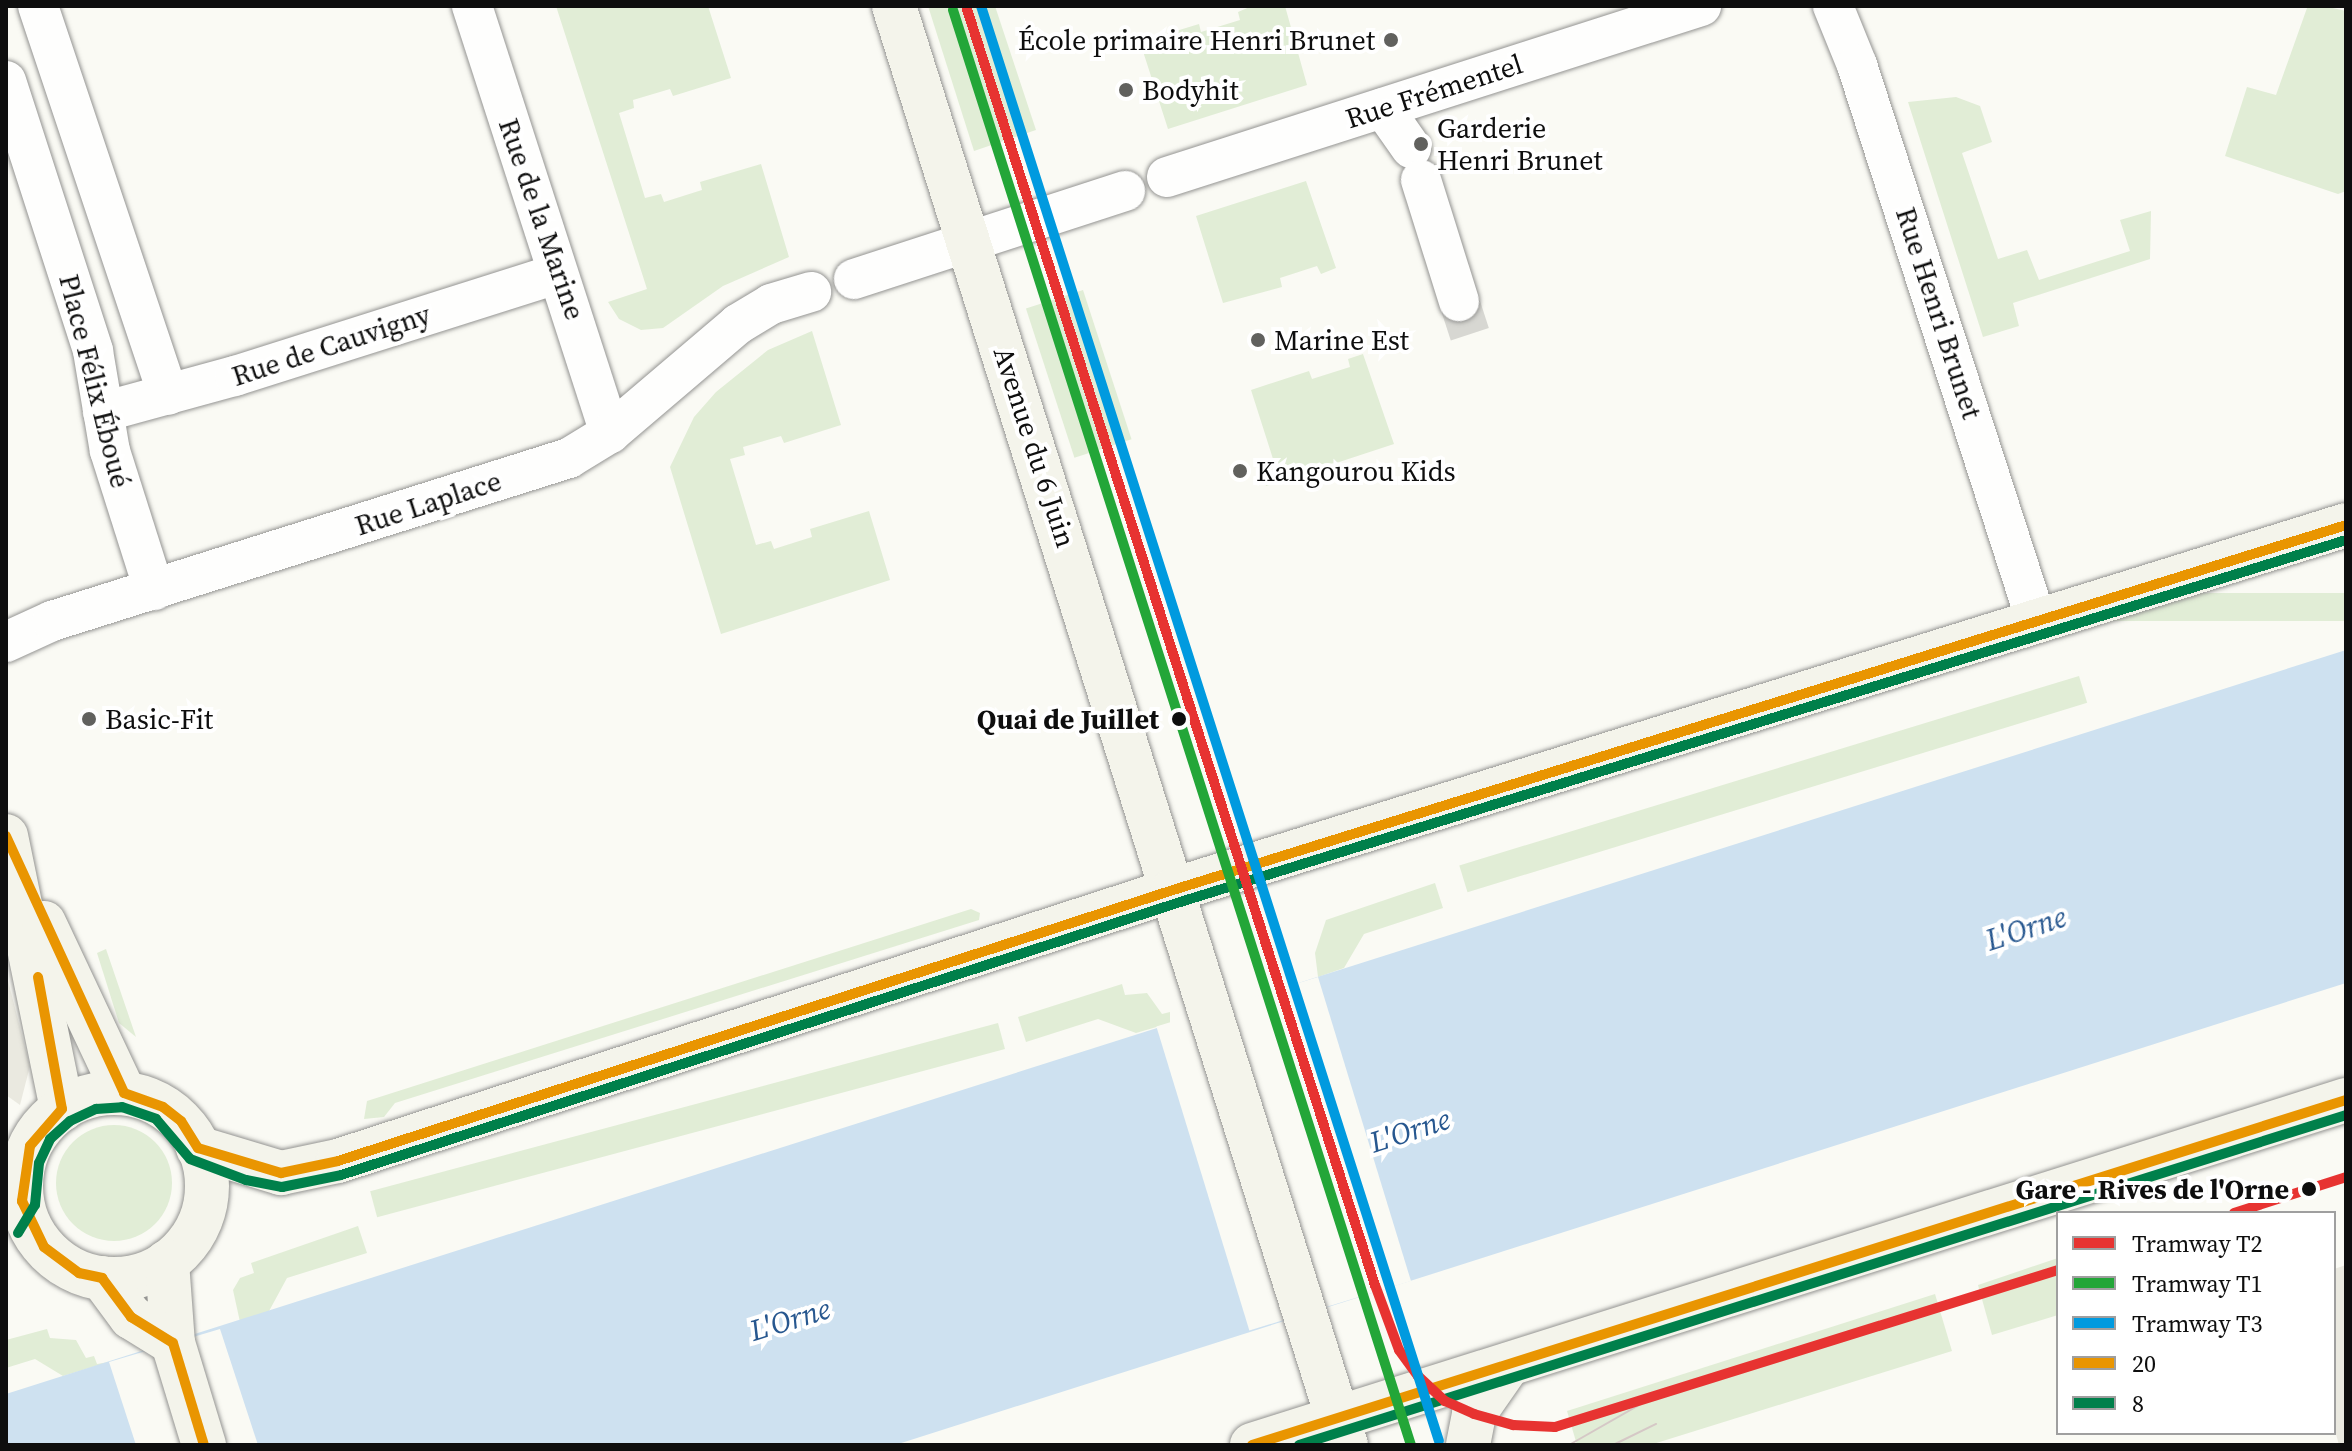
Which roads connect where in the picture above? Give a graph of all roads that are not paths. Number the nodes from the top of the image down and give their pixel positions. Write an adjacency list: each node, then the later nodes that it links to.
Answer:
1 (38, 6): 15 (street, Place Félix Éboué)
2 (472, 6): 11 (street, Rue de la Marine)
3 (894, 6): 10 (main road, Avenue du 6 Juin)
4 (1701, 6): 7 (street, Rue Frémentel)
5 (1833, 6): 20 (street, Rue Henri Brunet)
6 (6, 81): 16 (street, Place Félix Éboué)
7 (1383, 108): 8 (street, Rue Frémentel); 14 (street)
8 (1167, 177)
9 (1125, 191): 10 (street)
10 (969, 241): 12 (street); 23 (main road, Avenue du 6 Juin)
11 (557, 274): 15 (street, Rue de Cauvigny); 17 (street, Rue de la Marine)
12 (854, 279)
13 (811, 292): 17 (street, Rue Laplace)
14 (1459, 301)
15 (168, 395): 16 (street, Rue de Cauvigny)
16 (103, 412): 19 (street, Place Félix Éboué)
17 (610, 433): 19 (street, Rue Laplace)
18 (2346, 525): 20 (main road)
19 (154, 590): 21 (street, Rue Laplace)
20 (2037, 623): 23 (main road)
21 (6, 642)
22 (9, 846): 24 (main road); 26 (main road)
23 (1173, 890): 28 (main road); 34 (main road, Avenue du 6 Juin)
24 (124, 1093): 26 (main road); 28 (main road)
25 (2346, 1100): 33 (main road)
26 (62, 1109): 27 (main road)
27 (18, 1135): 29 (main road)
28 (198, 1148): 30 (main road)
29 (14, 1213): 31 (main road)
30 (167, 1262): 31 (main road); 32 (main road)
31 (102, 1278): 32 (main road)
32 (173, 1343): 35 (main road)
33 (1508, 1365): 34 (main road); 37 (main road)
34 (1342, 1432): 36 (main road)
35 (204, 1445)
36 (1252, 1445)
37 (1468, 1445)

